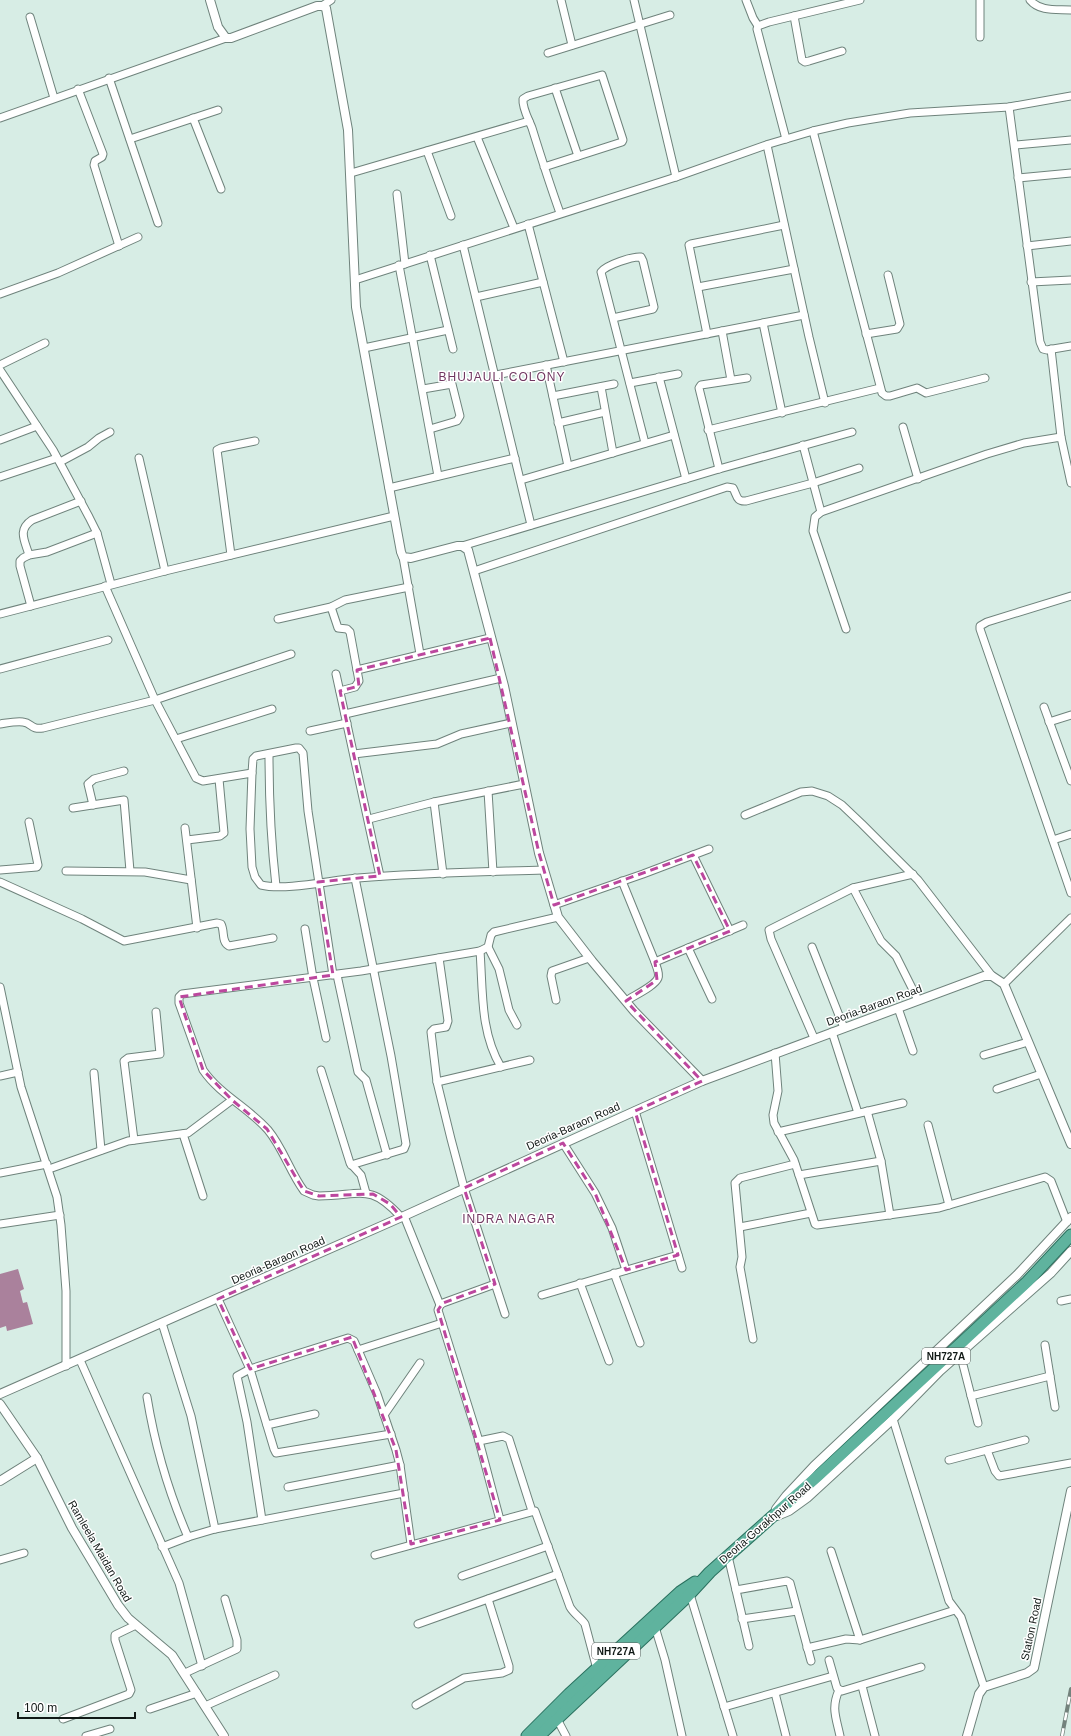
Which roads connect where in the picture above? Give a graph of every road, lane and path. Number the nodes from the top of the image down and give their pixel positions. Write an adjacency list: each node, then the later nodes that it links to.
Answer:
1 (210, 0): 19 (street)
2 (331, 0): 10 (street)
3 (561, 0): 20 (street)
4 (634, 0): 16 (street)
5 (746, 0): 17 (street)
6 (834, 0): 11 (street)
7 (860, 0): 11 (street)
8 (980, 0): 18 (street)
9 (1030, 0): 12 (street)
10 (322, 6): 19 (street); 43 (street)
11 (820, 10): 14 (street)
12 (1071, 10)
13 (670, 15): 16 (street)
14 (794, 16): 17 (street); 21 (street)
15 (30, 17): 27 (street)
16 (640, 25): 20 (street); 45 (street)
17 (758, 26): 36 (street)
18 (980, 37)
19 (226, 38): 23 (street)
20 (572, 45): 22 (street)
21 (842, 51)
22 (548, 53)
23 (109, 78): 25 (street); 35 (street)
24 (555, 88): 32 (street); 41 (street); 41 (street)
25 (78, 89): 27 (street); 58 (street)
26 (1071, 96): 28 (street)
27 (54, 98): 30 (street)
28 (1009, 107): 33 (street); 39 (street)
29 (218, 110): 31 (street)
30 (0, 118)
31 (193, 118): 35 (street); 47 (street)
32 (529, 121): 34 (street); 42 (street)
33 (813, 131): 36 (street); 77 (street)
34 (477, 137): 40 (street); 54 (street)
35 (130, 139): 51 (street)
36 (786, 139): 38 (street)
37 (1071, 140): 39 (street)
38 (766, 145): 45 (street); 53 (street)
39 (1015, 145): 46 (street)
40 (427, 151): 43 (street); 50 (street)
41 (578, 156): 42 (street)
42 (544, 167): 49 (street)
43 (351, 173): 64 (street)
44 (1071, 173): 46 (street)
45 (676, 176): 49 (street)
46 (1018, 178): 59 (street)
47 (220, 190)
48 (398, 194): 61 (street)
49 (560, 213): 52 (street)
50 (451, 216)
51 (158, 223)
52 (528, 224): 54 (street); 66 (street)
53 (784, 225): 62 (street); 68 (street)
54 (514, 228): 57 (street)
55 (138, 237): 58 (street)
56 (1071, 241): 59 (street)
57 (463, 245): 60 (street); 70 (street)
58 (118, 246): 69 (street)
59 (1027, 246): 67 (street)
60 (430, 256): 61 (street); 74 (street)
61 (402, 264): 64 (street); 78 (street)
62 (794, 269): 68 (street); 71 (street)
63 (888, 274): 77 (street)
64 (355, 280): 81 (street)
65 (1071, 280): 67 (street)
66 (543, 282): 70 (street); 85 (street)
67 (1031, 282): 82 (street)
68 (698, 287): 76 (street)
69 (0, 294)
70 (476, 297): 90 (street)
71 (804, 315): 73 (street); 101 (street)
72 (613, 318): 72 (street); 84 (street)
73 (763, 323): 75 (street); 103 (street)
74 (448, 330): 78 (street); 83 (street)
75 (722, 331): 76 (street); 94 (street)
76 (707, 334): 84 (street)
77 (866, 334): 98 (street)
78 (414, 338): 81 (street); 99 (street)
79 (45, 343): 86 (street)
80 (1071, 346): 82 (street)
81 (364, 348): 132 (street)
82 (1051, 349): 112 (street)
83 (453, 350)
84 (621, 351): 85 (street); 95 (street)
85 (564, 362): 87 (street)
86 (0, 365)
87 (546, 365): 90 (street); 100 (street)
88 (0, 370): 105 (street)
89 (678, 374): 91 (street)
90 (496, 375): 119 (street)
91 (659, 377): 95 (street); 111 (street)
92 (747, 378): 94 (street)
93 (985, 378): 98 (street)
94 (731, 380): 108 (street)
95 (630, 383): 115 (street)
96 (614, 384): 97 (street)
97 (601, 387): 100 (street); 102 (street)
98 (880, 388): 101 (street)
99 (423, 389): 107 (street); 107 (street)
100 (553, 396): 104 (street)
101 (825, 403): 103 (street)
102 (605, 412): 104 (street); 117 (street)
103 (782, 413): 108 (street)
104 (558, 423): 122 (street)
105 (37, 426): 113 (street); 120 (street)
106 (903, 427): 127 (street)
107 (430, 429): 125 (street)
108 (708, 430): 124 (street)
109 (110, 432): 120 (street)
110 (852, 432): 116 (street)
111 (674, 435): 115 (street); 128 (street)
112 (1060, 437): 121 (street); 127 (street)
113 (0, 440)
114 (255, 442): 140 (street)
115 (645, 443): 117 (street)
116 (804, 446): 124 (street); 130 (street)
117 (613, 453): 122 (street)
118 (139, 458): 142 (street)
119 (515, 458): 125 (street); 129 (street)
120 (58, 460): 126 (street); 133 (street)
121 (1069, 461): 131 (street)
122 (568, 466): 129 (street)
123 (859, 468): 130 (street)
124 (720, 469): 128 (street)
125 (438, 476): 132 (street)
126 (0, 477)
127 (918, 478): 134 (street)
128 (686, 479): 136 (street)
129 (521, 480): 136 (street)
130 (813, 483): 134 (street); 143 (street)
131 (1071, 483)
132 (389, 488): 135 (street)
133 (81, 501): 137 (street); 139 (street)
134 (821, 512): 151 (street)
135 (394, 516): 140 (street); 141 (street)
136 (532, 525): 138 (street)
137 (97, 533): 139 (street); 144 (street)
138 (462, 546): 141 (street); 143 (street)
139 (29, 555): 147 (street)
140 (231, 555): 142 (street)
141 (403, 557): 145 (street)
142 (165, 571): 144 (street)
143 (474, 571): 152 (street)
144 (108, 585): 147 (street); 161 (street)
145 (409, 587): 148 (street); 155 (street)
146 (1071, 596): 189 (street)
147 (32, 606): 149 (street)
148 (331, 607): 150 (street); 157 (street)
149 (0, 614)
150 (278, 619)
151 (846, 629)
152 (490, 638): 155 (street); 159 (street)
153 (108, 640): 156 (street)
154 (291, 654): 161 (street)
155 (420, 654): 157 (street)
156 (0, 669)
157 (357, 670): 160 (street)
158 (336, 674): 160 (street)
159 (501, 678): 164 (street); 168 (street)
160 (340, 691): 164 (street)
161 (155, 700): 169 (street); 171 (street)
162 (1044, 707): 166 (street)
163 (272, 710): 171 (street)
164 (345, 714): 167 (street)
165 (1071, 715): 166 (street)
166 (1049, 722): 177 (street)
167 (347, 723): 170 (street); 173 (street)
168 (511, 723): 173 (street); 178 (street)
169 (0, 724)
170 (310, 731)
171 (176, 739): 176 (street)
172 (269, 754): 175 (street); 203 (street); 205 (street)
173 (354, 754): 184 (street)
174 (124, 771): 181 (street)
175 (252, 773): 176 (street); 205 (street)
176 (219, 779): 188 (street)
177 (1071, 781)
178 (524, 784): 179 (street); 193 (street)
179 (488, 791): 180 (street); 196 (street)
180 (434, 802): 184 (street); 197 (street)
181 (92, 804): 182 (street); 195 (street)
182 (73, 808)
183 (745, 815): 198 (street)
184 (369, 819): 199 (street)
185 (29, 822): 192 (street)
186 (185, 828): 188 (street)
187 (1071, 834): 189 (street)
188 (187, 840): 201 (street)
189 (1053, 840): 207 (street)
190 (709, 849): 191 (street)
191 (693, 855): 204 (street); 214 (street)
192 (0, 870)
193 (544, 870): 196 (street); 208 (street)
194 (66, 871): 195 (street)
195 (130, 871): 201 (street)
196 (493, 872): 197 (street)
197 (443, 874): 199 (street)
198 (912, 874): 206 (street); 225 (street)
199 (380, 876): 200 (street)
200 (355, 878): 203 (street); 223 (street)
201 (191, 880): 212 (street)
202 (0, 882): 212 (street)
203 (318, 882): 205 (street); 224 (street)
204 (622, 882): 208 (street); 222 (street)
205 (276, 886)
206 (853, 888): 231 (street); 239 (street)
207 (1071, 893)
208 (554, 904): 209 (street)
209 (558, 917): 216 (street); 221 (street)
210 (1071, 918): 227 (street)
211 (743, 925): 214 (street)
212 (196, 928): 215 (street)
213 (305, 929): 226 (street)
214 (730, 931): 218 (street)
215 (274, 938)
216 (488, 947): 219 (street); 235 (street)
217 (812, 947): 236 (street)
218 (688, 948): 222 (street); 229 (street)
219 (480, 951): 220 (street); 245 (street)
220 (439, 958): 223 (street); 252 (street)
221 (589, 958): 230 (street); 232 (street)
222 (655, 962): 232 (street)
223 (373, 969): 224 (street); 266 (street)
224 (335, 975): 226 (street); 266 (street)
225 (992, 976): 227 (street); 231 (street, Deoria-Baraon Road)
226 (313, 978): 238 (street); 254 (street)
227 (1004, 984): 240 (street)
228 (0, 987): 247 (street)
229 (712, 999)
230 (556, 1000)
231 (918, 1000): 233 (street, Deoria-Baraon Road)
232 (626, 1001): 251 (street)
233 (898, 1008): 236 (street, Deoria-Baraon Road); 241 (street)
234 (156, 1012): 262 (street)
235 (517, 1025)
236 (844, 1028): 237 (street, Deoria-Baraon Road)
237 (832, 1032): 239 (street, Deoria-Baraon Road); 258 (street)
238 (326, 1038)
239 (814, 1038): 242 (street, Deoria-Baraon Road)
240 (1028, 1042): 243 (street); 249 (street)
241 (913, 1051)
242 (775, 1053): 251 (street, Deoria-Baraon Road); 260 (street)
243 (984, 1055)
244 (530, 1060): 245 (street)
245 (501, 1067): 252 (street)
246 (321, 1070): 269 (street)
247 (18, 1072): 250 (street); 270 (street)
248 (94, 1073): 265 (street)
249 (1041, 1074): 253 (street); 264 (street)
250 (0, 1076)
251 (702, 1081): 256 (street, Deoria-Baraon Road)
252 (437, 1082): 273 (street)
253 (997, 1089)
254 (232, 1100): 261 (street); 274 (street)
255 (903, 1103): 257 (street)
256 (635, 1110): 263 (street, Deoria-Baraon Road); 286 (street)
257 (867, 1111): 258 (street); 267 (street)
258 (858, 1113): 260 (street)
259 (928, 1125): 276 (street)
260 (778, 1132): 268 (street)
261 (183, 1134): 262 (street); 275 (street)
262 (134, 1140): 265 (street)
263 (563, 1143): 273 (street, Deoria-Baraon Road); 288 (street)
264 (1071, 1144)
265 (101, 1150): 270 (street)
266 (386, 1155): 269 (street)
267 (881, 1161): 272 (street); 279 (street)
268 (795, 1164): 272 (street); 283 (street)
269 (351, 1165): 274 (street)
270 (48, 1166): 271 (street); 278 (street)
271 (0, 1173)
272 (799, 1176): 277 (street)
273 (464, 1188): 280 (street, Deoria-Baraon Road); 290 (street)
274 (366, 1193): 280 (street)
275 (203, 1196)
276 (949, 1205): 279 (street); 281 (street)
277 (811, 1213): 279 (street); 283 (street)
278 (60, 1215): 282 (street); 308 (street)
279 (890, 1215)
280 (403, 1217): 293 (street, Deoria-Baraon Road); 296 (street)
281 (1069, 1219): 334 (street)
282 (0, 1224)
283 (740, 1227): 300 (street)
284 (1071, 1235): 334 (highway, Deoria-Gorakhpur Road / NH727A)
285 (1071, 1251): 304 (street)
286 (678, 1255): 287 (street); 288 (street)
287 (682, 1268)
288 (626, 1270): 289 (street)
289 (614, 1273): 291 (street); 301 (street)
290 (495, 1284): 296 (street); 297 (street)
291 (580, 1284): 292 (street); 306 (street)
292 (542, 1295)
293 (218, 1299): 298 (street, Deoria-Baraon Road); 309 (street)
294 (1071, 1299): 295 (street)
295 (1062, 1301)
296 (440, 1305): 299 (street)
297 (505, 1314)
298 (162, 1323): 305 (street, Deoria-Baraon Road); 337 (street)
299 (442, 1323): 303 (street); 323 (street)
300 (753, 1339)
301 (640, 1343)
302 (1045, 1345): 310 (street)
303 (358, 1350): 309 (street); 317 (street)
304 (960, 1353): 312 (street); 318 (street)
305 (80, 1360): 308 (street, Deoria-Baraon Road); 341 (street)
306 (609, 1362)
307 (420, 1363): 317 (street)
308 (66, 1366): 311 (street, Deoria-Baraon Road)
309 (250, 1370): 320 (street); 335 (street)
310 (1050, 1376): 312 (street); 315 (street)
311 (0, 1394)
312 (971, 1396): 319 (street)
313 (147, 1397): 338 (street)
314 (0, 1404): 325 (street, Ramleela Maidan Road)
315 (1055, 1407)
316 (315, 1414): 320 (street)
317 (384, 1415): 321 (street)
318 (893, 1419): 334 (street); 353 (street)
319 (978, 1423)
320 (267, 1424): 321 (street)
321 (391, 1434): 328 (street)
322 (1025, 1440): 324 (street)
323 (479, 1441): 333 (street); 336 (street)
324 (987, 1450): 326 (street); 327 (street)
325 (37, 1458): 329 (street); 357 (street, Ramleela Maidan Road)
326 (949, 1460)
327 (1071, 1463)
328 (400, 1464): 330 (street); 332 (street)
329 (0, 1481)
330 (288, 1487)
331 (1071, 1491): 371 (street, Station Road)
332 (404, 1493): 335 (street); 339 (street)
333 (532, 1512): 336 (street); 340 (street)
334 (771, 1519): 345 (highway, Deoria-Gorakhpur Road / NH727A)
335 (262, 1520): 337 (street)
336 (500, 1520): 339 (street)
337 (215, 1529): 338 (street)
338 (188, 1536): 341 (street)
339 (411, 1544): 344 (street)
340 (548, 1546): 347 (street); 348 (street)
341 (162, 1547): 364 (street)
342 (831, 1551): 359 (street)
343 (24, 1553): 346 (street)
344 (375, 1555)
345 (728, 1556): 349 (street); 350 (highway, Deoria-Gorakhpur Road / NH727A)
346 (0, 1560)
347 (558, 1574): 352 (street); 366 (street)
348 (462, 1576)
349 (736, 1590): 354 (street); 355 (street)
350 (688, 1591): 358 (highway, NH727A); 366 (highway, NH727A); 377 (street)
351 (225, 1599): 364 (street)
352 (488, 1599): 356 (street); 376 (street)
353 (955, 1610): 359 (street); 371 (street)
354 (797, 1612): 355 (street); 361 (street)
355 (742, 1619): 360 (street)
356 (418, 1624)
357 (136, 1625): 367 (street, Ramleela Maidan Road); 379 (street)
358 (655, 1627): 380 (highway, NH727A); 387 (street)
359 (860, 1640): 361 (street)
360 (749, 1646)
361 (807, 1648): 363 (street)
362 (829, 1660): 369 (street)
363 (811, 1661)
364 (202, 1666): 367 (street)
365 (921, 1667): 370 (street)
366 (597, 1669): 384 (highway, NH727A)
367 (186, 1674): 373 (street, Ramleela Maidan Road)
368 (275, 1675): 375 (street)
369 (833, 1676): 372 (street); 374 (street)
370 (862, 1686): 372 (street); 391 (street)
371 (984, 1687): 392 (street)
372 (839, 1690): 390 (street)
373 (197, 1693): 375 (street, Ramleela Maidan Road); 378 (street)
374 (775, 1693): 377 (street); 389 (street)
375 (205, 1706): 383 (street, Ramleela Maidan Road)
376 (416, 1706)
377 (724, 1707): 388 (street)
378 (150, 1709)
379 (63, 1718)
380 (557, 1719): 385 (highway, NH727A); 386 (street)
381 (110, 1729): 382 (street)
382 (86, 1736)
383 (224, 1736)
384 (527, 1736)
385 (540, 1736)
386 (566, 1736)
387 (682, 1736)
388 (733, 1736)
389 (786, 1736)
390 (840, 1736)
391 (875, 1736)
392 (967, 1736)

